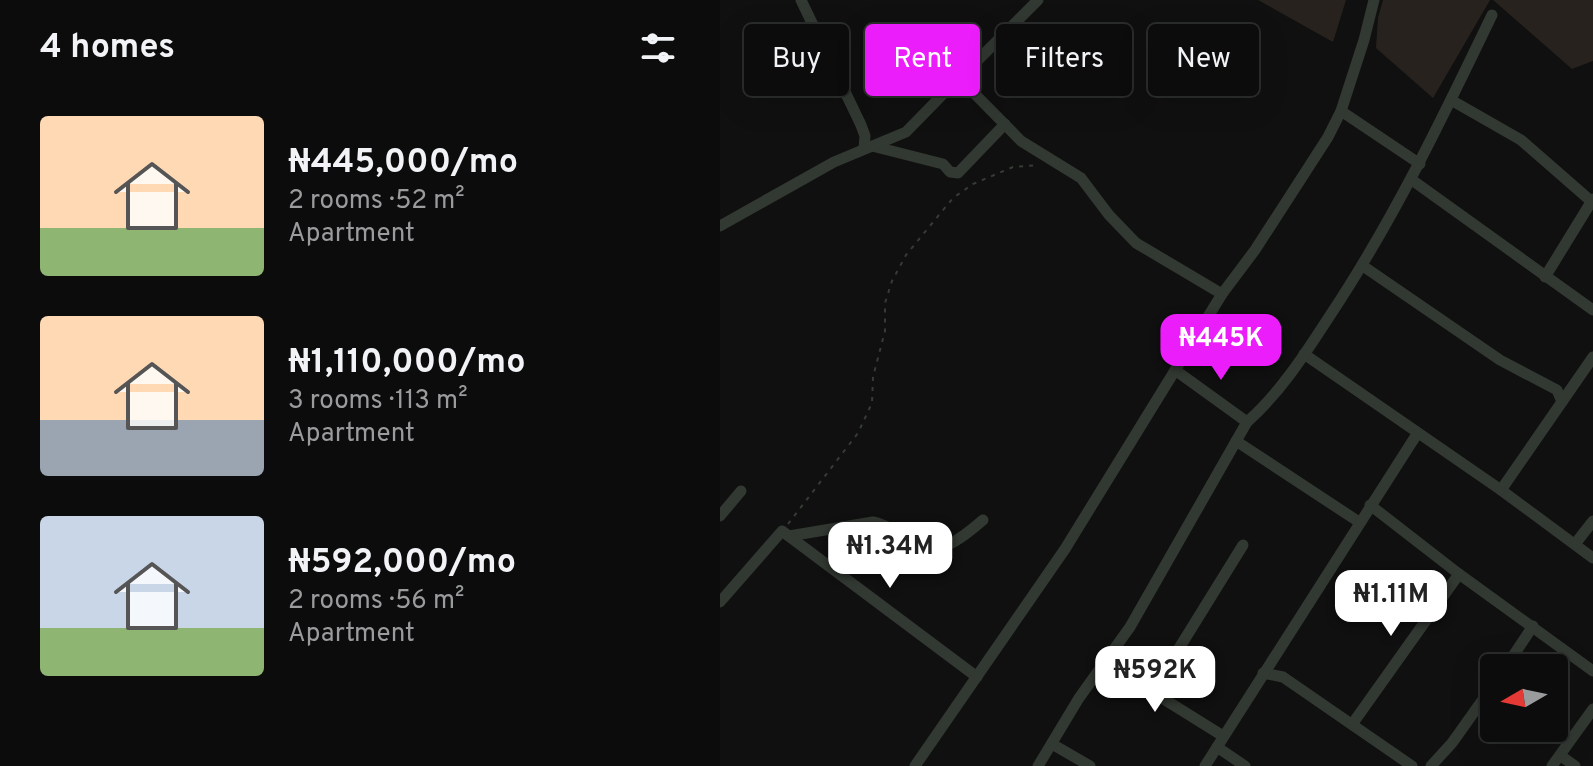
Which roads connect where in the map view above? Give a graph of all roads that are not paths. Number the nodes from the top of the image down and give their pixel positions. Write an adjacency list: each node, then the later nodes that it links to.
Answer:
1 (801, 0): 11 (street)
2 (1038, 0): 5 (street)
3 (1374, 0): 9 (street)
4 (1492, 15): 8 (street)
5 (980, 58)
6 (941, 96): 11 (street)
7 (977, 96): 10 (street)
8 (1451, 100): 12 (street); 14 (street)
9 (1341, 111): 12 (street); 18 (street)
10 (1005, 124): 11 (street); 18 (street)
11 (868, 147): 15 (street)
12 (1420, 164): 13 (street)
13 (1412, 180): 16 (street); 17 (street)
14 (1592, 200): 17 (street)
15 (720, 226)
16 (1363, 266): 20 (street); 23 (street)
17 (1545, 277): 19 (street)
18 (1222, 294): 22 (street)
19 (1593, 310)
20 (1304, 354): 24 (street); 25 (street)
21 (1593, 357): 23 (street)
22 (1175, 370): 24 (street); 45 (street)
23 (1562, 402): 27 (street)
24 (1247, 422): 26 (street)
25 (1417, 434): 27 (street); 29 (street)
26 (1236, 441): 33 (street); 42 (street)
27 (1501, 490): 35 (street)
28 (741, 491): 30 (street)
29 (1370, 505): 33 (street); 38 (street)
30 (720, 516)
31 (983, 520): 34 (street)
32 (1593, 521): 35 (street)
33 (1359, 522): 44 (street)
34 (786, 533): 39 (street); 45 (street)
35 (1575, 544): 37 (street)
36 (1243, 545): 46 (street)
37 (1593, 558)
38 (1459, 574): 40 (street); 49 (street)
39 (720, 602)
40 (1533, 626): 41 (street); 43 (street)
41 (1514, 654)
42 (1106, 663): 46 (street); 51 (street)
43 (1593, 671)
44 (1263, 673): 49 (street); 50 (street)
45 (977, 677): 53 (street)
46 (1152, 692): 50 (street)
47 (1480, 704): 59 (street)
48 (1593, 709): 52 (street)
49 (1353, 723): 58 (street)
50 (1220, 742): 56 (street); 57 (street)
51 (1052, 744): 54 (street); 55 (street)
52 (1561, 756): 60 (street); 61 (street)
53 (915, 766)
54 (1038, 766)
55 (1090, 766)
56 (1205, 766)
57 (1245, 766)
58 (1412, 766)
59 (1431, 766)
60 (1552, 766)
61 (1575, 766)

